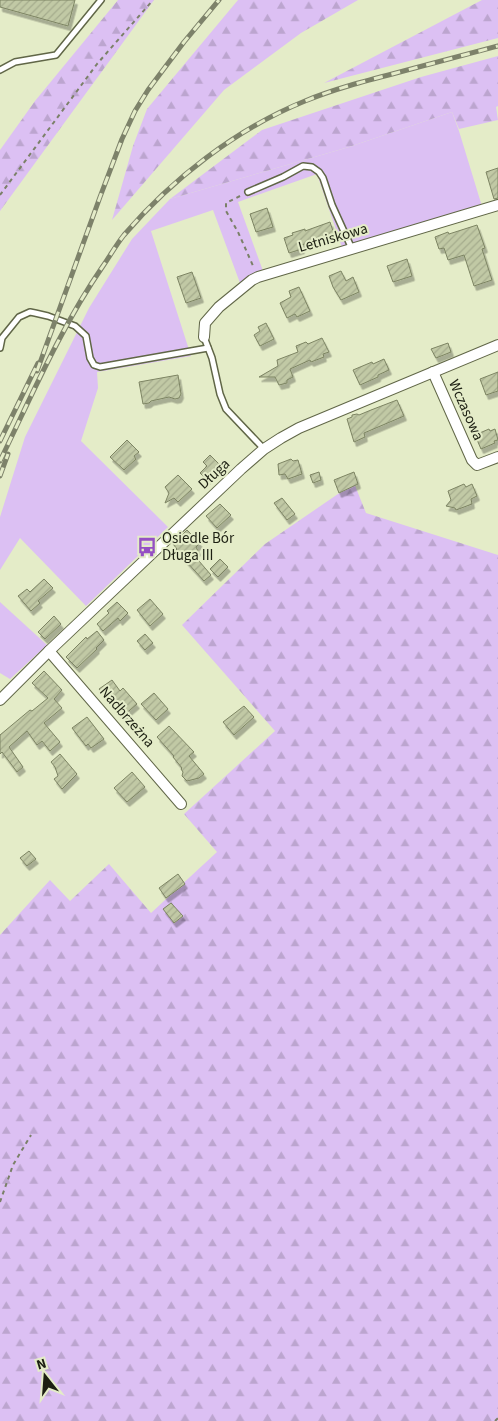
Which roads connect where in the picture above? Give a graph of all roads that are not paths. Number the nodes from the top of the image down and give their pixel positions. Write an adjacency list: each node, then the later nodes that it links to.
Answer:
1 (101, 0): 2 (lane)
2 (0, 70)
3 (248, 192): 5 (lane)
4 (498, 205): 5 (street, Letniskowa)
5 (352, 249): 6 (street, Letniskowa)
6 (204, 337): 9 (lane)
7 (498, 345): 10 (street, Długa)
8 (0, 348): 9 (lane)
9 (208, 348): 11 (lane)
10 (433, 372): 11 (street, Długa); 12 (street, Wczasowa)
11 (264, 449): 13 (street, Długa)
12 (498, 457)
13 (50, 651): 14 (street, Długa); 15 (street, Nadbrzeżna)
14 (0, 700)
15 (181, 804)

